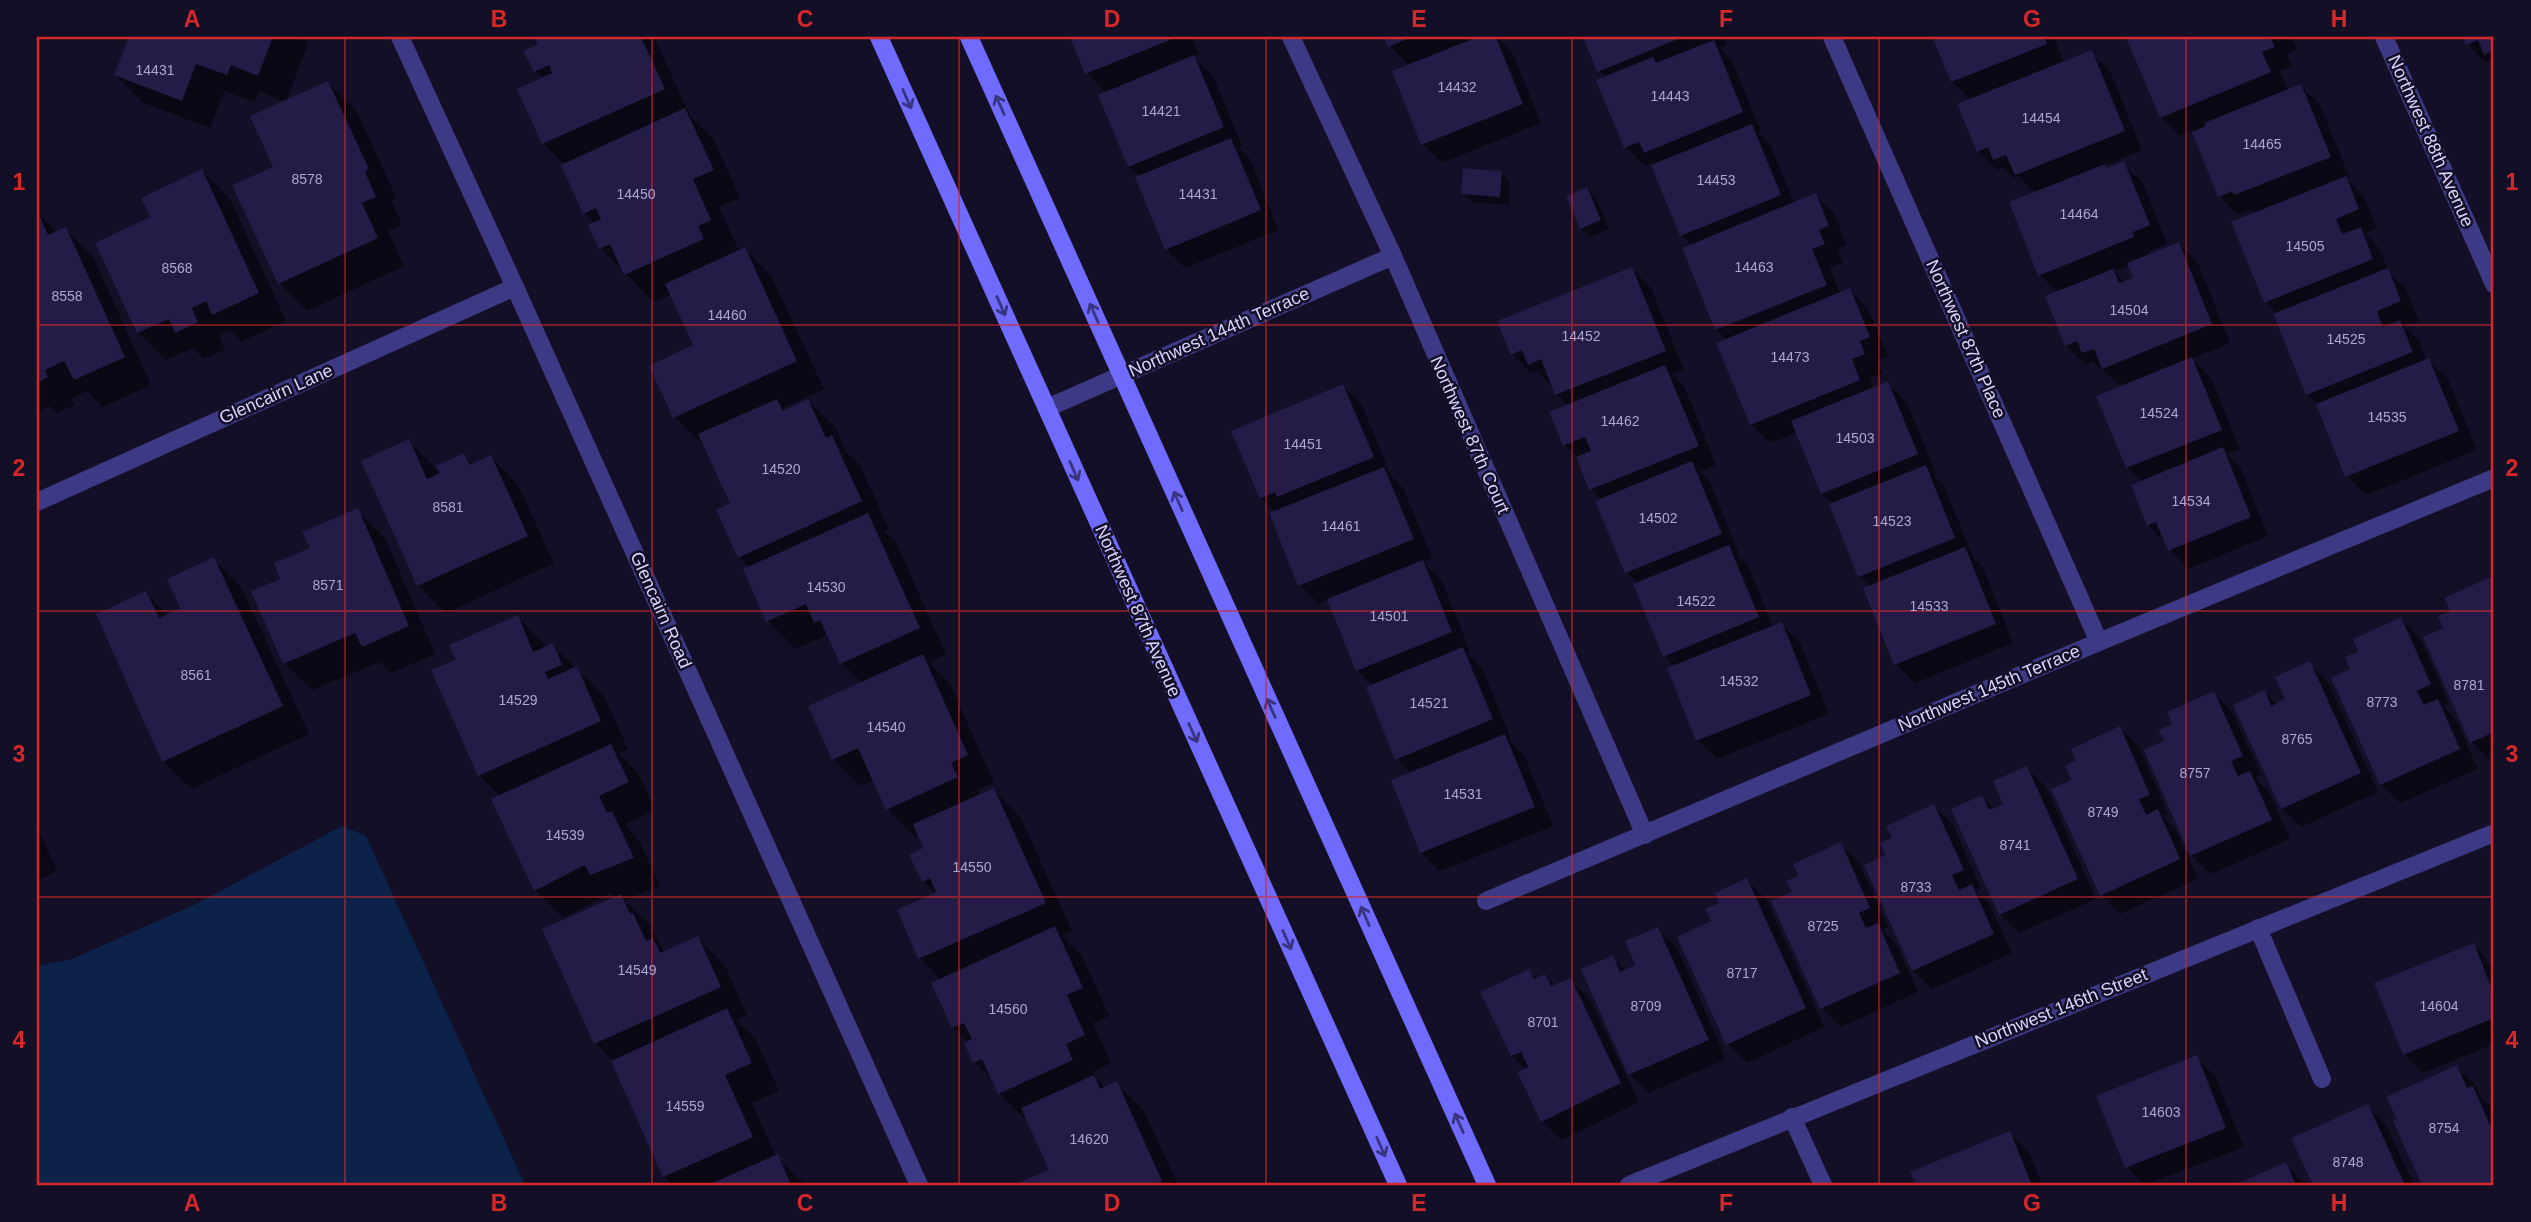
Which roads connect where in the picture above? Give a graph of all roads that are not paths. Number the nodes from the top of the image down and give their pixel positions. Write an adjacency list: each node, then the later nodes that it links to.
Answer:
1 (400, 37): 9 (street, Glencairn Road)
2 (879, 37): 11 (main road, Northwest 87th Avenue, one-way to 11)
3 (969, 37): 10 (main road, one-way to 3)
4 (1291, 37): 7 (street, Northwest 87th Court)
5 (1832, 37): 14 (street, Northwest 87th Place)
6 (2384, 37): 8 (street, Northwest 88th Avenue)
7 (1392, 256): 10 (street, Northwest 144th Terrace); 16 (street, Northwest 87th Court)
8 (2494, 284)
9 (515, 287): 13 (street, Glencairn Lane); 21 (street, Glencairn Road)
10 (1122, 375): 11 (street, Northwest 144th Terrace); 23 (main road, one-way to 10)
11 (1046, 408): 22 (main road, Northwest 87th Avenue, one-way to 22)
12 (2494, 478): 14 (street, Northwest 145th Terrace)
13 (37, 502)
14 (2099, 642): 16 (street, Northwest 145th Terrace)
15 (2494, 833): 18 (street, Northwest 146th Street)
16 (1645, 835): 17 (street, Northwest 145th Terrace)
17 (1486, 901)
18 (2259, 928): 19 (street); 20 (street, Northwest 146th Street)
19 (2322, 1079)
20 (1792, 1117): 24 (street, Northwest 146th Street); 25 (street)
21 (919, 1185)
22 (1398, 1185)
23 (1487, 1185)
24 (1629, 1185)
25 (1823, 1185)

